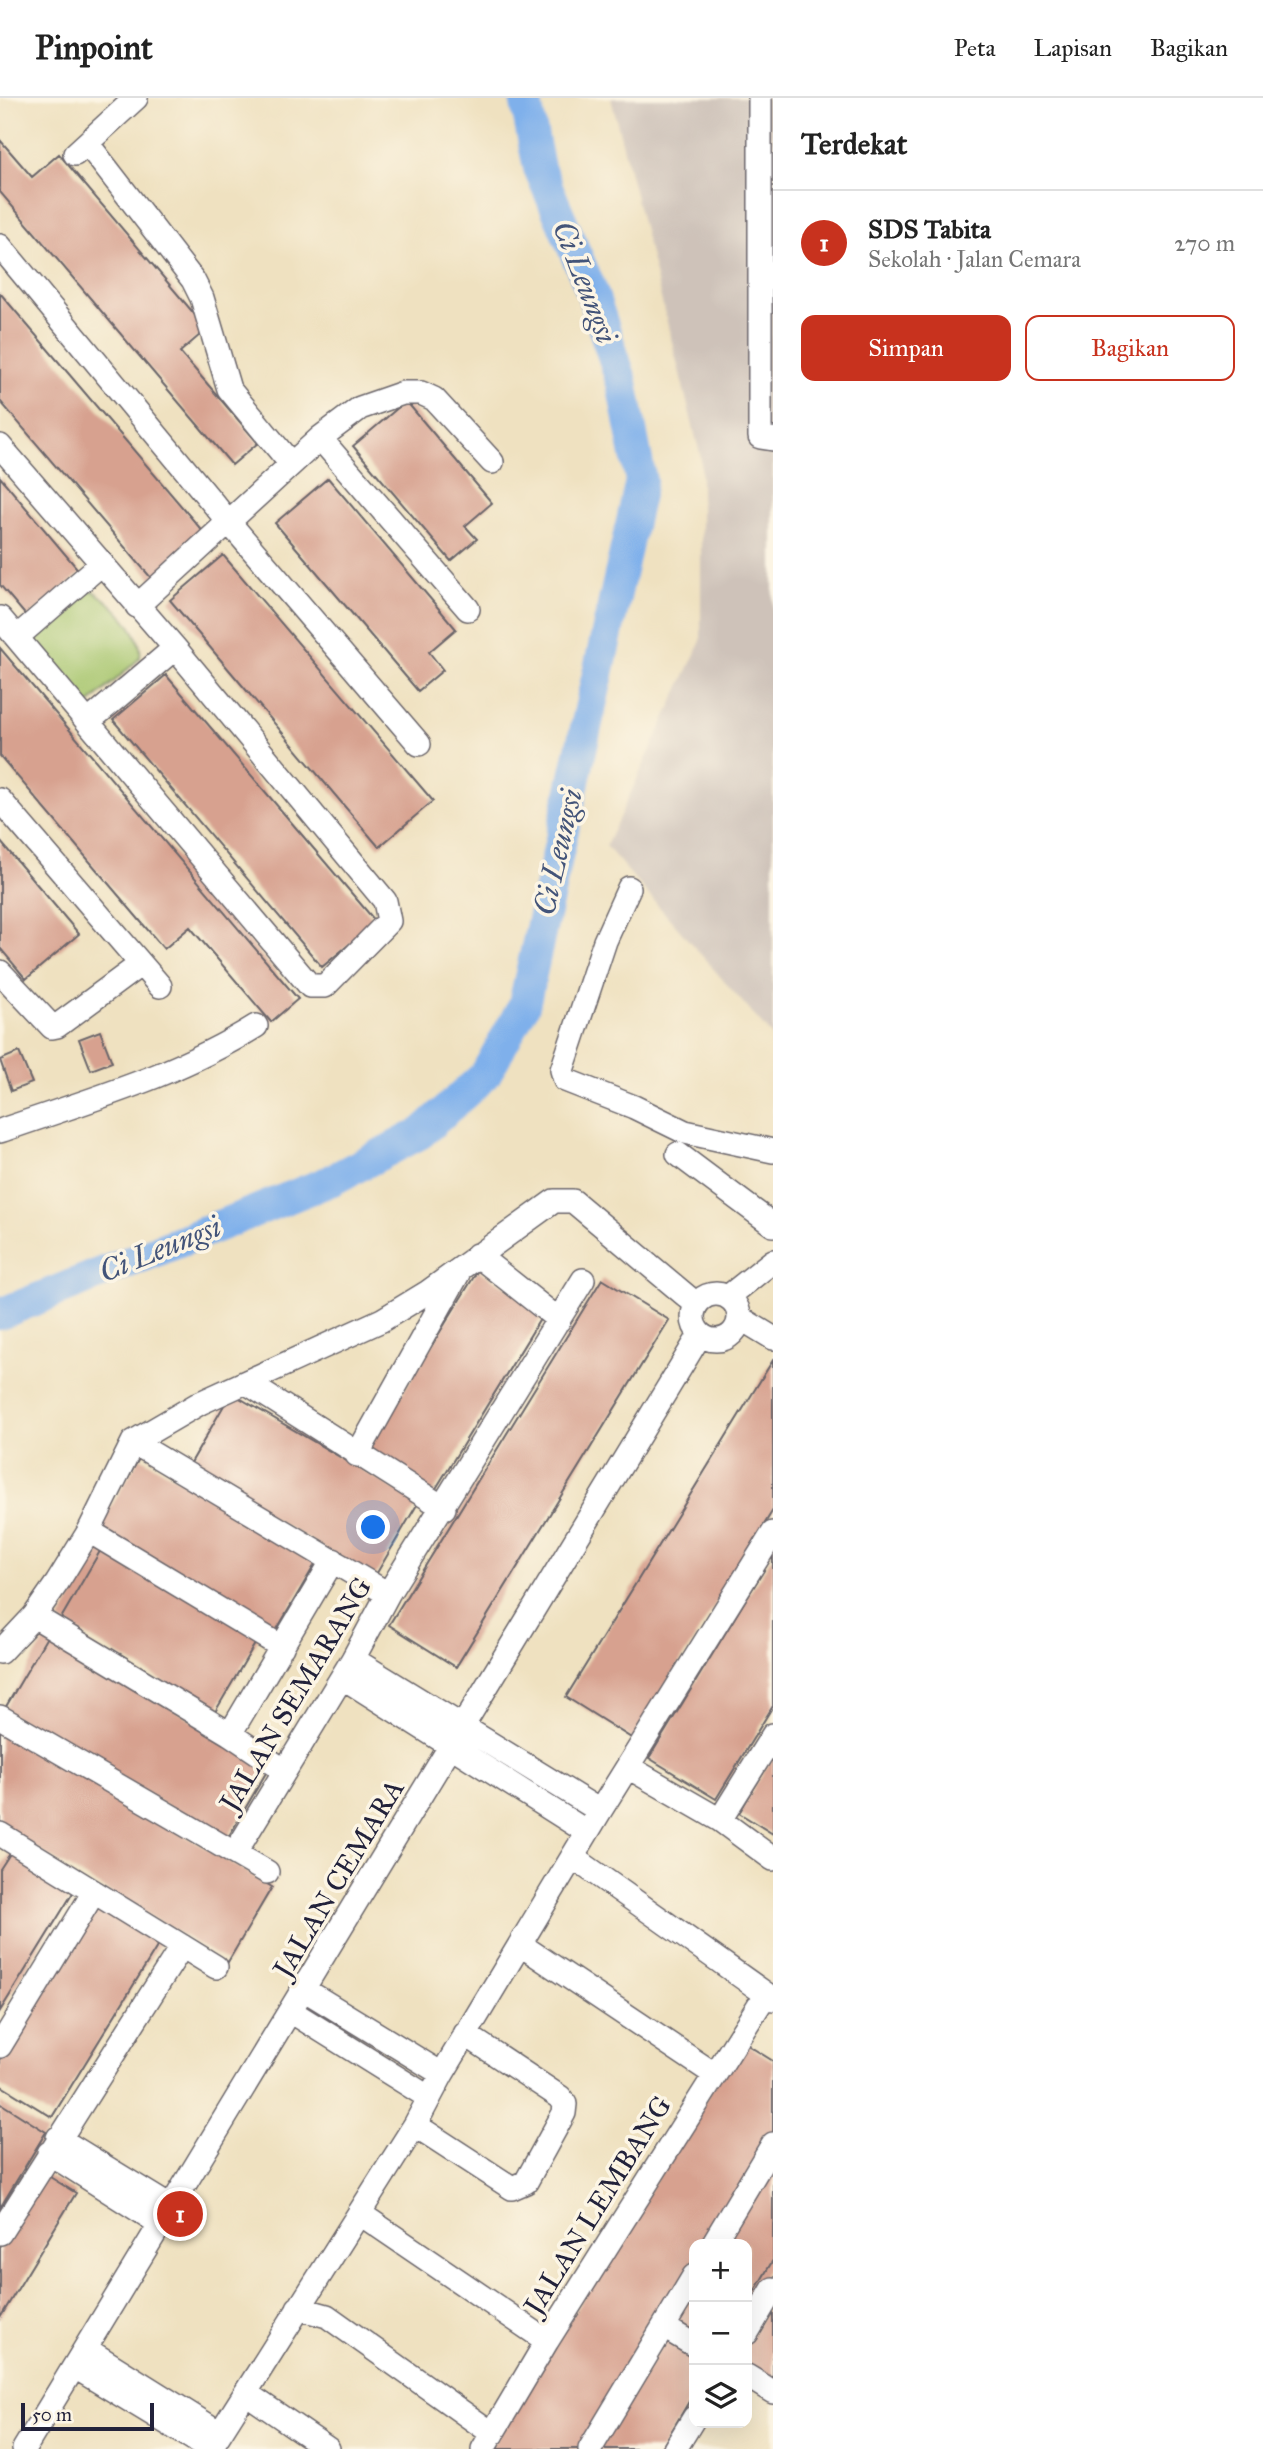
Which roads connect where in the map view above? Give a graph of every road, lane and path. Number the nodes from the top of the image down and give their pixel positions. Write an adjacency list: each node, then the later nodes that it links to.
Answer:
1 (136, 98): 8 (street)
2 (760, 98): 5 (street)
3 (0, 246): 9 (street)
4 (320, 438): 7 (street); 8 (street); 12 (street)
5 (773, 439)
6 (0, 446): 10 (street)
7 (492, 462)
8 (291, 464): 9 (street)
9 (227, 520): 11 (street); 17 (street)
10 (100, 565): 11 (street); 14 (street)
11 (137, 606): 15 (street)
12 (468, 609)
13 (0, 618): 14 (street)
14 (17, 637): 16 (street)
15 (175, 648): 16 (street); 16 (street)
16 (89, 721)
17 (419, 744)
18 (0, 800): 20 (street)
19 (629, 888): 25 (street)
20 (141, 964): 21 (street); 22 (street)
21 (0, 972)
22 (160, 986)
23 (256, 1026): 24 (street)
24 (0, 1131)
25 (773, 1151)
26 (678, 1154): 27 (street)
27 (773, 1225)
28 (470, 1261): 32 (street); 34 (street); 37 (street); 39 (street)
29 (773, 1261): 31 (street)
30 (583, 1280): 34 (street, JALAN SEMARANG)
31 (729, 1296): 32 (street); 33 (street)
32 (695, 1304): 35 (street)
33 (740, 1318): 35 (street); 36 (street)
34 (559, 1320): 40 (street, JALAN SEMARANG)
35 (700, 1335): 52 (street, JALAN CEMARA)
36 (773, 1338)
37 (247, 1383): 38 (street); 39 (street)
38 (133, 1441): 41 (street); 43 (street)
39 (357, 1455): 40 (street)
40 (444, 1508): 44 (street, JALAN SEMARANG)
41 (89, 1531): 45 (street); 46 (street)
42 (773, 1533): 53 (street)
43 (333, 1560): 44 (street); 46 (street)
44 (388, 1594): 48 (street, JALAN SEMARANG)
45 (34, 1616): 47 (street); 50 (street)
46 (282, 1647): 50 (street)
47 (0, 1652)
48 (347, 1668): 52 (street); 54 (street, JALAN SEMARANG)
49 (0, 1717): 59 (street)
50 (230, 1734): 54 (street)
51 (773, 1735): 56 (street)
52 (458, 1737): 55 (street); 57 (street); 67 (street, JALAN CEMARA)
53 (628, 1767): 55 (street); 56 (street)
54 (285, 1771): 59 (street, JALAN SEMARANG)
55 (600, 1811): 57 (street)
56 (720, 1820): 61 (street)
57 (587, 1832): 60 (street)
58 (2, 1841): 63 (street)
59 (235, 1853): 62 (street)
60 (574, 1858): 64 (street); 68 (street)
61 (773, 1859)
62 (267, 1872)
63 (94, 1892): 65 (street); 71 (street)
64 (521, 1945): 70 (street); 73 (street)
65 (182, 1946): 66 (street); 77 (street)
66 (216, 1967)
67 (305, 1990): 69 (street, JALAN CEMARA); 72 (street)
68 (770, 1997): 73 (street, JALAN LEMBANG)
69 (292, 2011): 74 (street); 79 (street, JALAN CEMARA)
70 (465, 2034): 72 (street); 75 (street)
71 (0, 2046)
72 (442, 2074): 74 (street)
73 (714, 2074): 87 (street, JALAN LEMBANG)
74 (428, 2097): 75 (street)
75 (415, 2125): 78 (street)
76 (773, 2144): 81 (street)
77 (54, 2146): 79 (street); 80 (street)
78 (359, 2213): 84 (street); 87 (street)
79 (167, 2216): 89 (street, JALAN CEMARA)
80 (0, 2234)
81 (716, 2239)
82 (689, 2284): 86 (street)
83 (773, 2289): 85 (street)
84 (298, 2308): 92 (street); 94 (street)
85 (752, 2325)
86 (664, 2327): 88 (street); 98 (street)
87 (547, 2340): 94 (street, JALAN LEMBANG)
88 (689, 2342)
89 (80, 2358): 95 (street); 96 (street, JALAN CEMARA)
90 (752, 2379): 91 (street)
91 (773, 2392)
92 (246, 2393): 95 (street); 97 (street)
93 (689, 2426): 99 (street)
94 (488, 2442)
95 (214, 2444)
96 (24, 2449)
97 (328, 2449)
98 (590, 2449)
99 (675, 2449)

